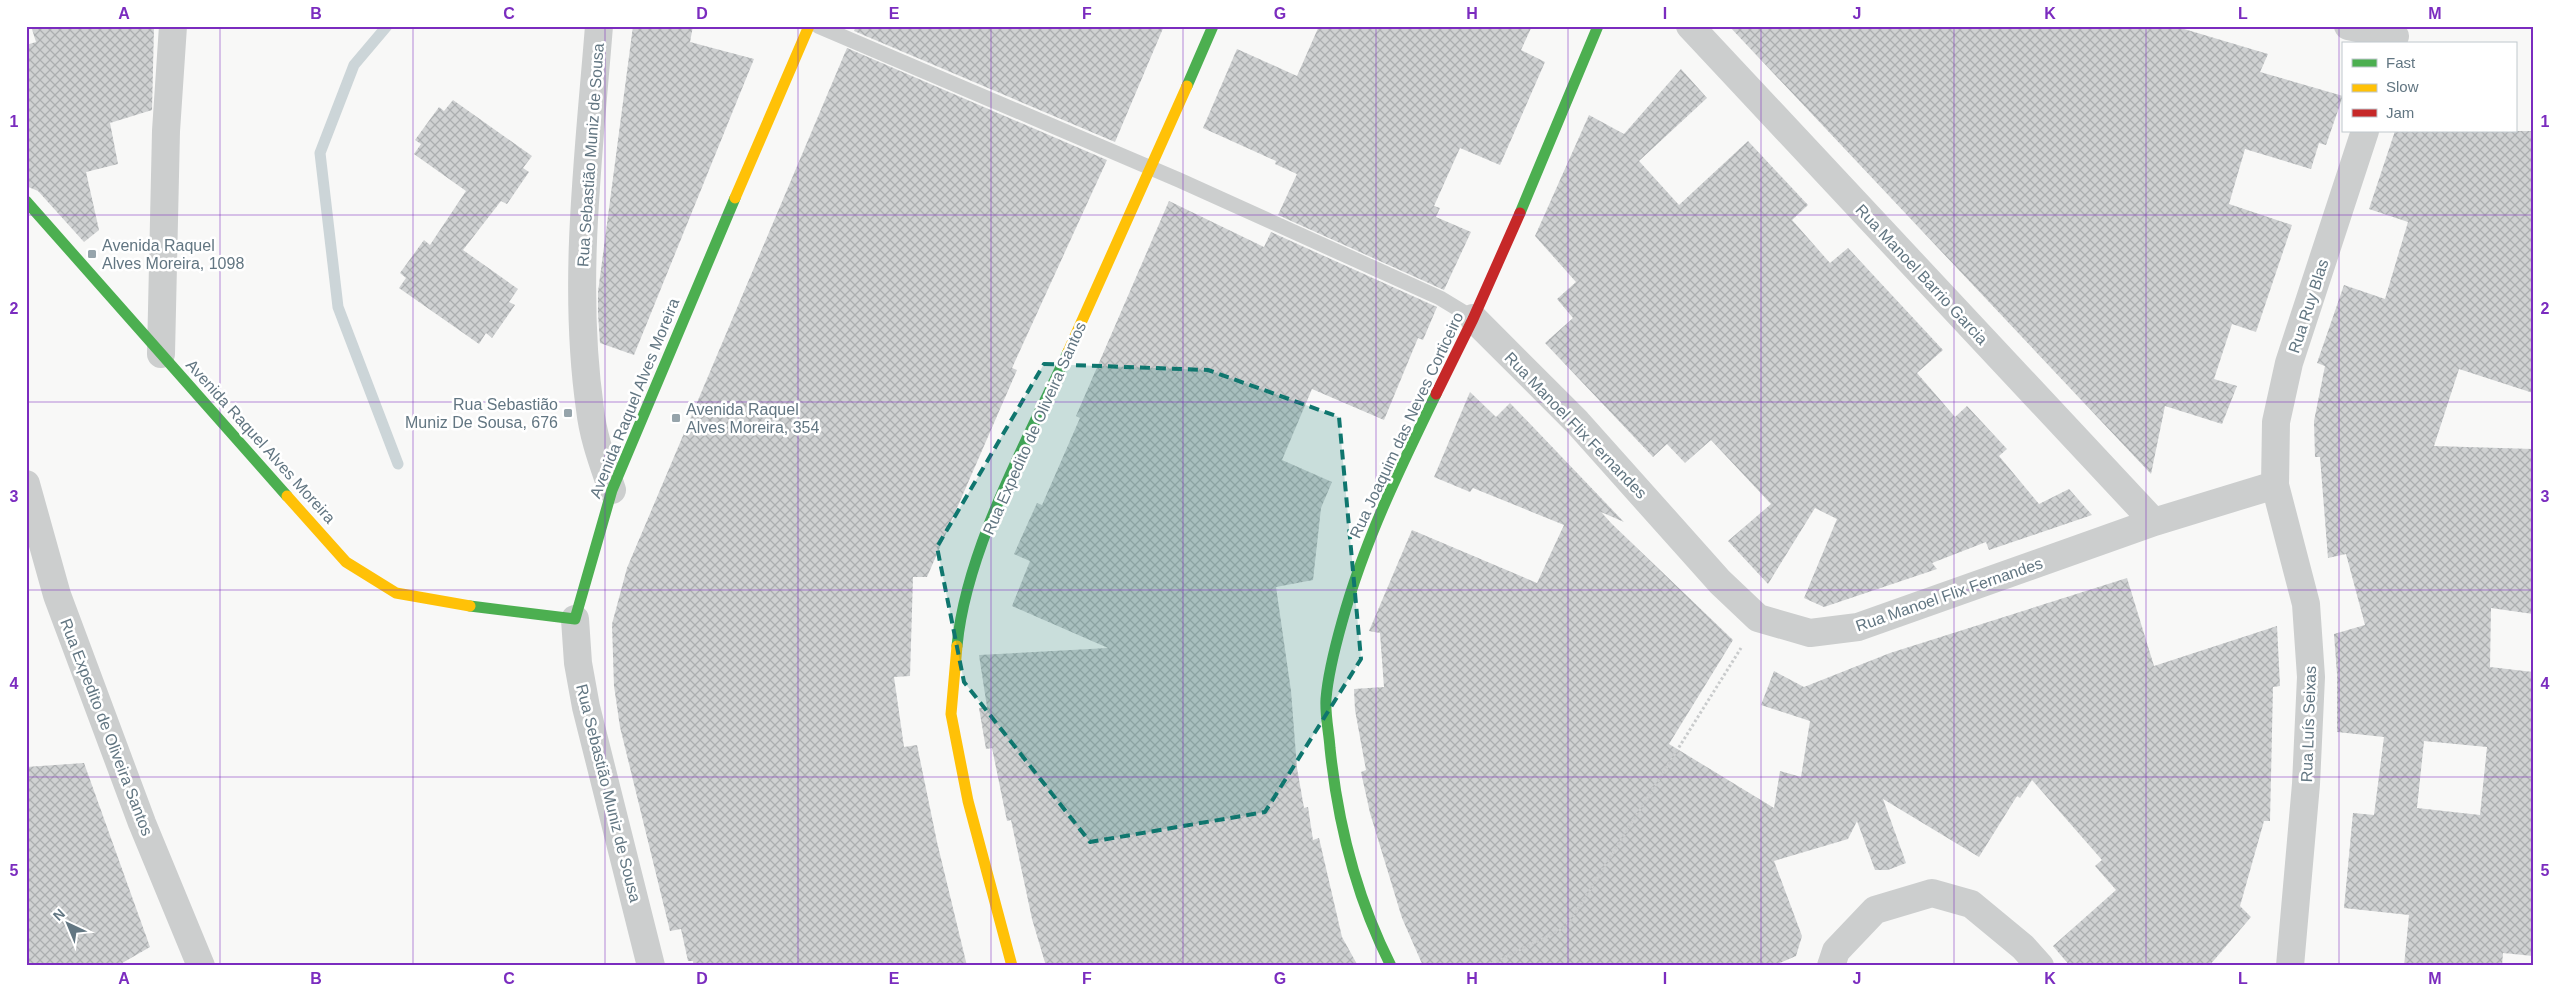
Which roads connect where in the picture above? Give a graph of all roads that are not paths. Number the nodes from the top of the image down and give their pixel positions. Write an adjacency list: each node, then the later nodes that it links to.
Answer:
1 (173, 26): 14 (street)
2 (598, 26): 17 (street, Rua Sebastião Muniz de Sousa)
3 (809, 26): 17 (street, Avenida Raquel Alves Moreira)
4 (818, 26): 11 (lane)
5 (1213, 26): 11 (street, Rua Expedito de Oliveira Santos)
6 (1598, 26): 13 (street, Rua Joaquim das Neves Corticeiro)
7 (1690, 26): 18 (street, Rua Manoel Barrio Garcia)
8 (2348, 26): 9 (street)
9 (2395, 35)
10 (2365, 132): 16 (street, Rua Ruy Blas)
11 (1151, 168): 13 (lane); 22 (street, Rua Expedito de Oliveira Santos)
12 (26, 202): 14 (street, Avenida Raquel Alves Moreira)
13 (1473, 318): 18 (street, Rua Manoel Flix Fernandes); 23 (street, Rua Joaquim das Neves Corticeiro)
14 (161, 354): 19 (street, Avenida Raquel Alves Moreira)
15 (26, 484): 20 (street, Rua Expedito de Oliveira Santos)
16 (2275, 485): 18 (street, Rua Manoel Flix Fernandes); 26 (street, Rua Luís Seixas)
17 (612, 490): 19 (street, Avenida Raquel Alves Moreira)
18 (2154, 522)
19 (575, 619): 21 (street, Rua Sebastião Muniz de Sousa)
20 (201, 966)
21 (651, 966)
22 (1012, 966)
23 (1391, 966)
24 (1831, 966): 25 (street)
25 (2040, 966)
26 (2290, 966)

